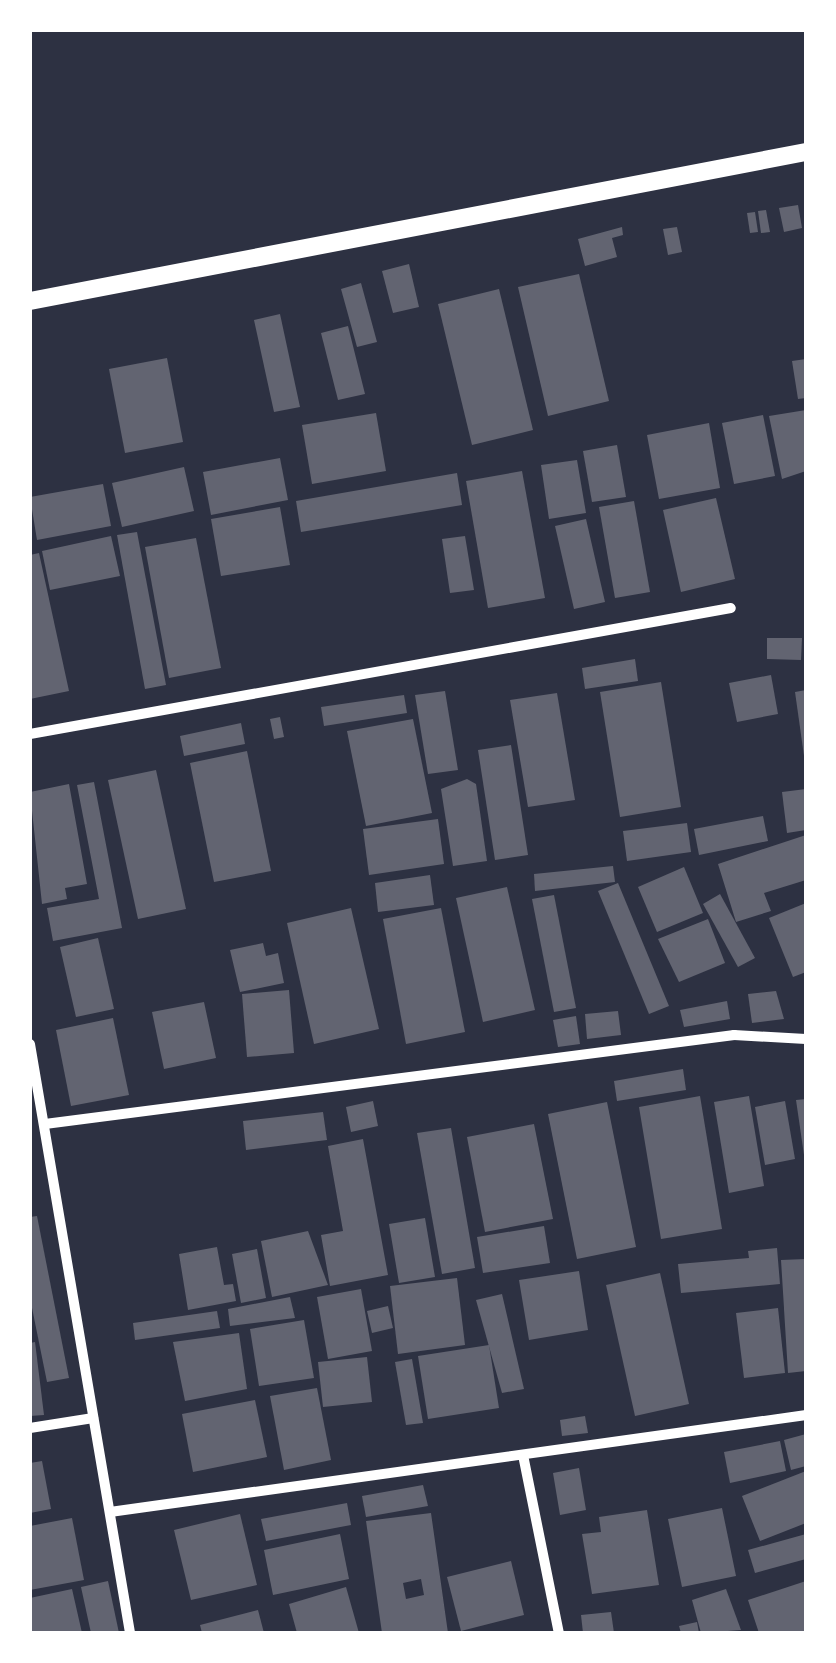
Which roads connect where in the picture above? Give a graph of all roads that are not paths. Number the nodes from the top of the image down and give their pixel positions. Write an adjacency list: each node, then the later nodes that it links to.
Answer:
1 (806, 152): 2 (street)
2 (30, 301)
3 (731, 608): 4 (street)
4 (30, 734)
5 (806, 1039): 7 (street)
6 (30, 1044): 7 (street)
7 (45, 1124): 9 (street)
8 (806, 1415): 11 (street)
9 (93, 1418): 10 (street); 12 (street)
10 (30, 1428)
11 (523, 1455): 12 (street); 14 (street)
12 (110, 1512): 13 (street)
13 (130, 1633)
14 (559, 1633)

